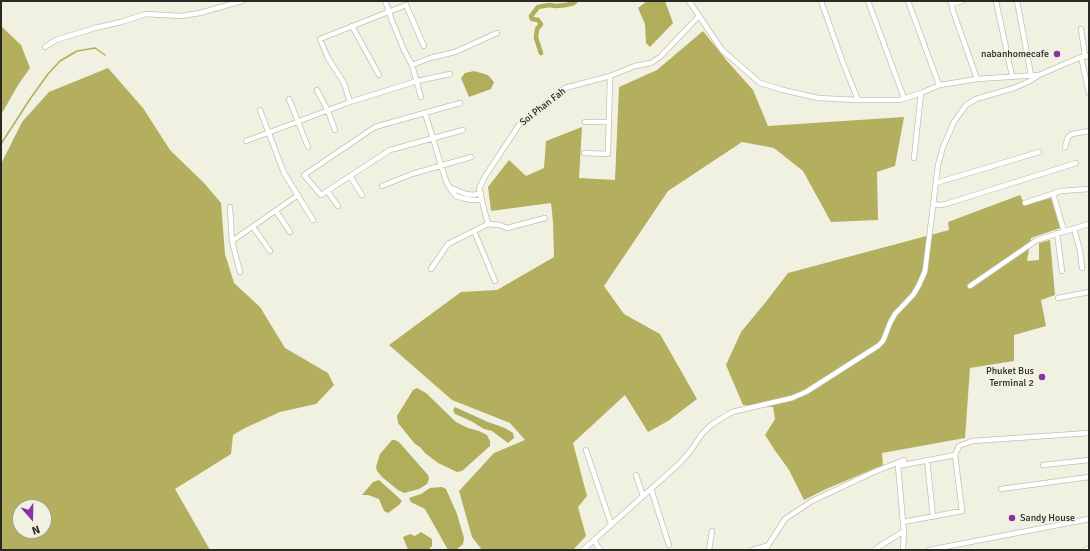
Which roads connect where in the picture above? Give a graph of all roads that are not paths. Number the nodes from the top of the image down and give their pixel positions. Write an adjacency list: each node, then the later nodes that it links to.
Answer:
1 (242, 1): 17 (street)
2 (384, 1): 11 (street)
3 (689, 1): 12 (street)
4 (820, 1): 35 (street)
5 (868, 1): 34 (street)
6 (908, 1): 28 (street)
7 (962, 1): 10 (street)
8 (996, 1): 25 (street)
9 (1017, 1): 22 (street)
10 (951, 3): 26 (street)
11 (389, 12): 13 (street); 16 (street); 19 (street)
12 (699, 16): 24 (street, Soi Phan Fah); 35 (street)
13 (352, 26): 21 (street); 36 (street)
14 (1081, 29): 18 (street)
15 (497, 33): 19 (street)
16 (424, 46)
17 (45, 47)
18 (1085, 57): 23 (street); 31 (street)
19 (412, 64): 27 (street)
20 (450, 74): 27 (street)
21 (379, 75)
22 (1031, 75): 23 (street); 25 (street)
23 (1039, 75): 59 (street)
24 (610, 76): 43 (street); 64 (street, Soi Phan Fah)
25 (1012, 76): 26 (street)
26 (977, 79): 28 (street)
27 (417, 81): 32 (street); 36 (street)
28 (939, 85): 30 (street)
29 (317, 90): 39 (street)
30 (921, 93): 34 (street); 55 (street)
31 (1089, 93)
32 (421, 97)
33 (289, 98): 41 (street)
34 (904, 98): 35 (street)
35 (858, 100)
36 (350, 102): 39 (street)
37 (460, 103): 40 (street)
38 (260, 110): 47 (street)
39 (328, 110): 41 (street); 44 (street)
40 (426, 112): 48 (street); 63 (street)
41 (298, 121): 47 (street); 50 (street)
42 (585, 122): 43 (street)
43 (609, 122): 53 (street)
44 (335, 130)
45 (463, 130): 48 (street)
46 (1089, 130): 51 (street)
47 (269, 132): 49 (street); 67 (street)
48 (433, 138): 57 (street); 58 (street)
49 (246, 141)
50 (308, 147)
51 (1064, 147)
52 (1038, 152): 59 (street)
53 (584, 153)
54 (471, 157): 57 (street)
55 (914, 158)
56 (1076, 164): 70 (street)
57 (442, 165): 60 (street); 61 (street)
58 (350, 176): 63 (street); 66 (street)
59 (936, 183): 70 (street)
60 (382, 186)
61 (449, 187): 64 (street); 68 (street)
62 (1089, 189): 65 (street)
63 (327, 191): 71 (street)
64 (481, 193): 68 (street, Soi Phan Fah)
65 (1053, 194): 69 (street); 81 (street)
66 (362, 195)
67 (298, 196): 73 (street); 75 (street)
68 (482, 200): 76 (street, Soi Phan Fah)
69 (1025, 203)
70 (933, 204): 103 (street)
71 (338, 206)
72 (230, 207): 84 (street)
73 (276, 211): 78 (street); 82 (street)
74 (545, 218): 76 (street)
75 (313, 220)
76 (488, 224): 80 (street)
77 (1089, 224): 79 (street)
78 (253, 227): 84 (street); 85 (street)
79 (1074, 228): 81 (street); 86 (street)
80 (474, 231): 87 (street); 90 (street)
81 (1064, 231): 83 (street)
82 (290, 232)
83 (1057, 233): 88 (street); 91 (street)
84 (232, 241): 89 (street)
85 (270, 251)
86 (1082, 268)
87 (431, 269)
88 (1062, 271)
89 (240, 272)
90 (495, 281)
91 (970, 286)
92 (1089, 292): 93 (street)
93 (1058, 298)
94 (1089, 433): 96 (street)
95 (586, 450): 109 (street)
96 (955, 455): 97 (street); 106 (street)
97 (927, 460): 99 (street); 106 (street)
98 (1089, 460): 100 (street)
99 (904, 465): 108 (street); 114 (street)
100 (1043, 465)
101 (636, 475): 105 (street)
102 (1089, 477): 104 (street)
103 (651, 489): 105 (street); 113 (street)
104 (1001, 489)
105 (643, 496): 109 (street)
106 (933, 517): 108 (street)
107 (1089, 519): 122 (street)
108 (903, 522): 111 (street)
109 (611, 524): 112 (street)
110 (712, 531): 118 (street)
111 (904, 531): 120 (street); 121 (street)
112 (594, 540): 116 (street); 117 (street)
113 (669, 545)
114 (766, 548): 119 (street)
115 (1089, 549): 123 (street)
116 (583, 550)
117 (600, 550)
118 (709, 550)
119 (752, 550)
120 (874, 550)
121 (903, 550)
122 (929, 550)
123 (1085, 550)

